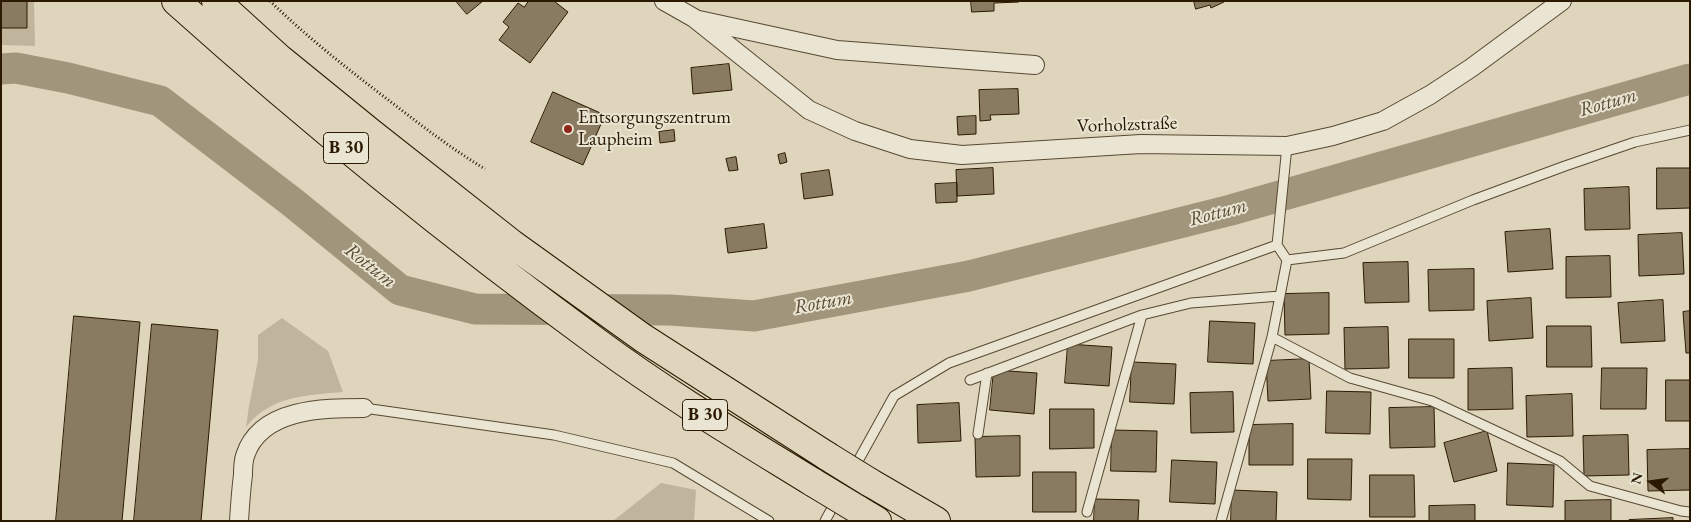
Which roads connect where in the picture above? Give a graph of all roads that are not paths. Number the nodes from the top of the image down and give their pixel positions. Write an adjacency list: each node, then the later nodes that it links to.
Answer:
1 (176, 1): 21 (highway, B 30, bridge)
2 (216, 1): 18 (highway, B 30, bridge)
3 (664, 1): 5 (street, Vorholzstraße)
4 (1562, 1): 8 (street, Vorholzstraße)
5 (694, 18): 6 (street, Vorholzstraße); 8 (street, Vorholzstraße)
6 (1035, 65)
7 (1690, 130): 10 (lane)
8 (1287, 146): 9 (lane)
9 (1277, 245): 10 (lane); 18 (lane)
10 (1287, 260): 11 (lane)
11 (1280, 296): 12 (lane); 13 (lane)
12 (1142, 315): 14 (lane); 19 (lane)
13 (1272, 336): 20 (lane); 26 (lane)
14 (987, 373): 15 (lane); 17 (lane)
15 (970, 380)
16 (364, 408): 22 (street); 23 (lane)
17 (978, 434)
18 (854, 482): 24 (lane); 25 (highway, B 30)
19 (1087, 512)
20 (1690, 512)
21 (867, 515)
22 (239, 521)
23 (769, 521)
24 (825, 521)
25 (936, 521)
26 (1222, 521)

